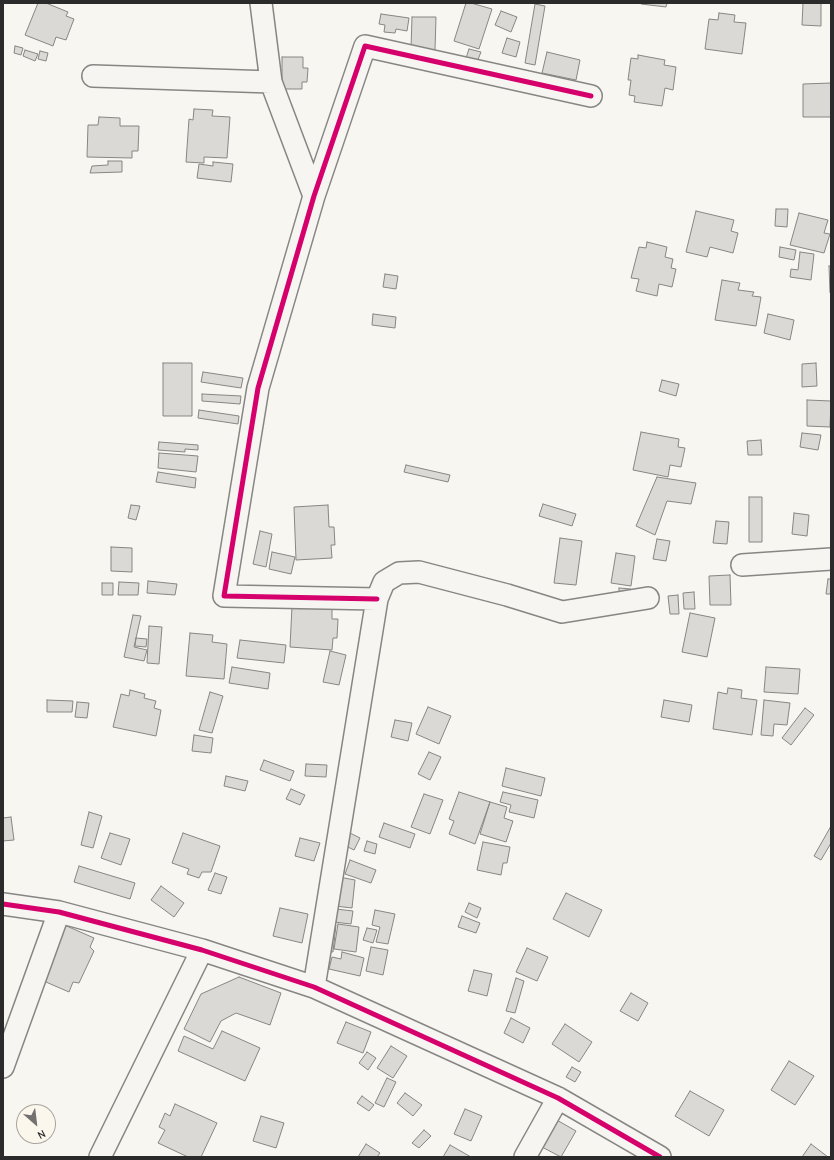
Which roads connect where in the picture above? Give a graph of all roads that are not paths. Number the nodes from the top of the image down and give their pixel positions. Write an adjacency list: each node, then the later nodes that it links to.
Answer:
1 (261, 3): 3 (street)
2 (93, 76): 3 (street)
3 (271, 82): 5 (street)
4 (591, 96): 5 (street)
5 (314, 196): 9 (street)
6 (831, 558): 7 (street)
7 (742, 565)
8 (648, 598): 9 (street)
9 (377, 599): 13 (street)
10 (3, 904): 11 (street)
11 (59, 912): 12 (street); 14 (street)
12 (202, 950): 13 (street); 16 (street)
13 (314, 987): 15 (street)
14 (3, 1067)
15 (558, 1098): 17 (street); 18 (street)
16 (100, 1157)
17 (526, 1157)
18 (660, 1157)

